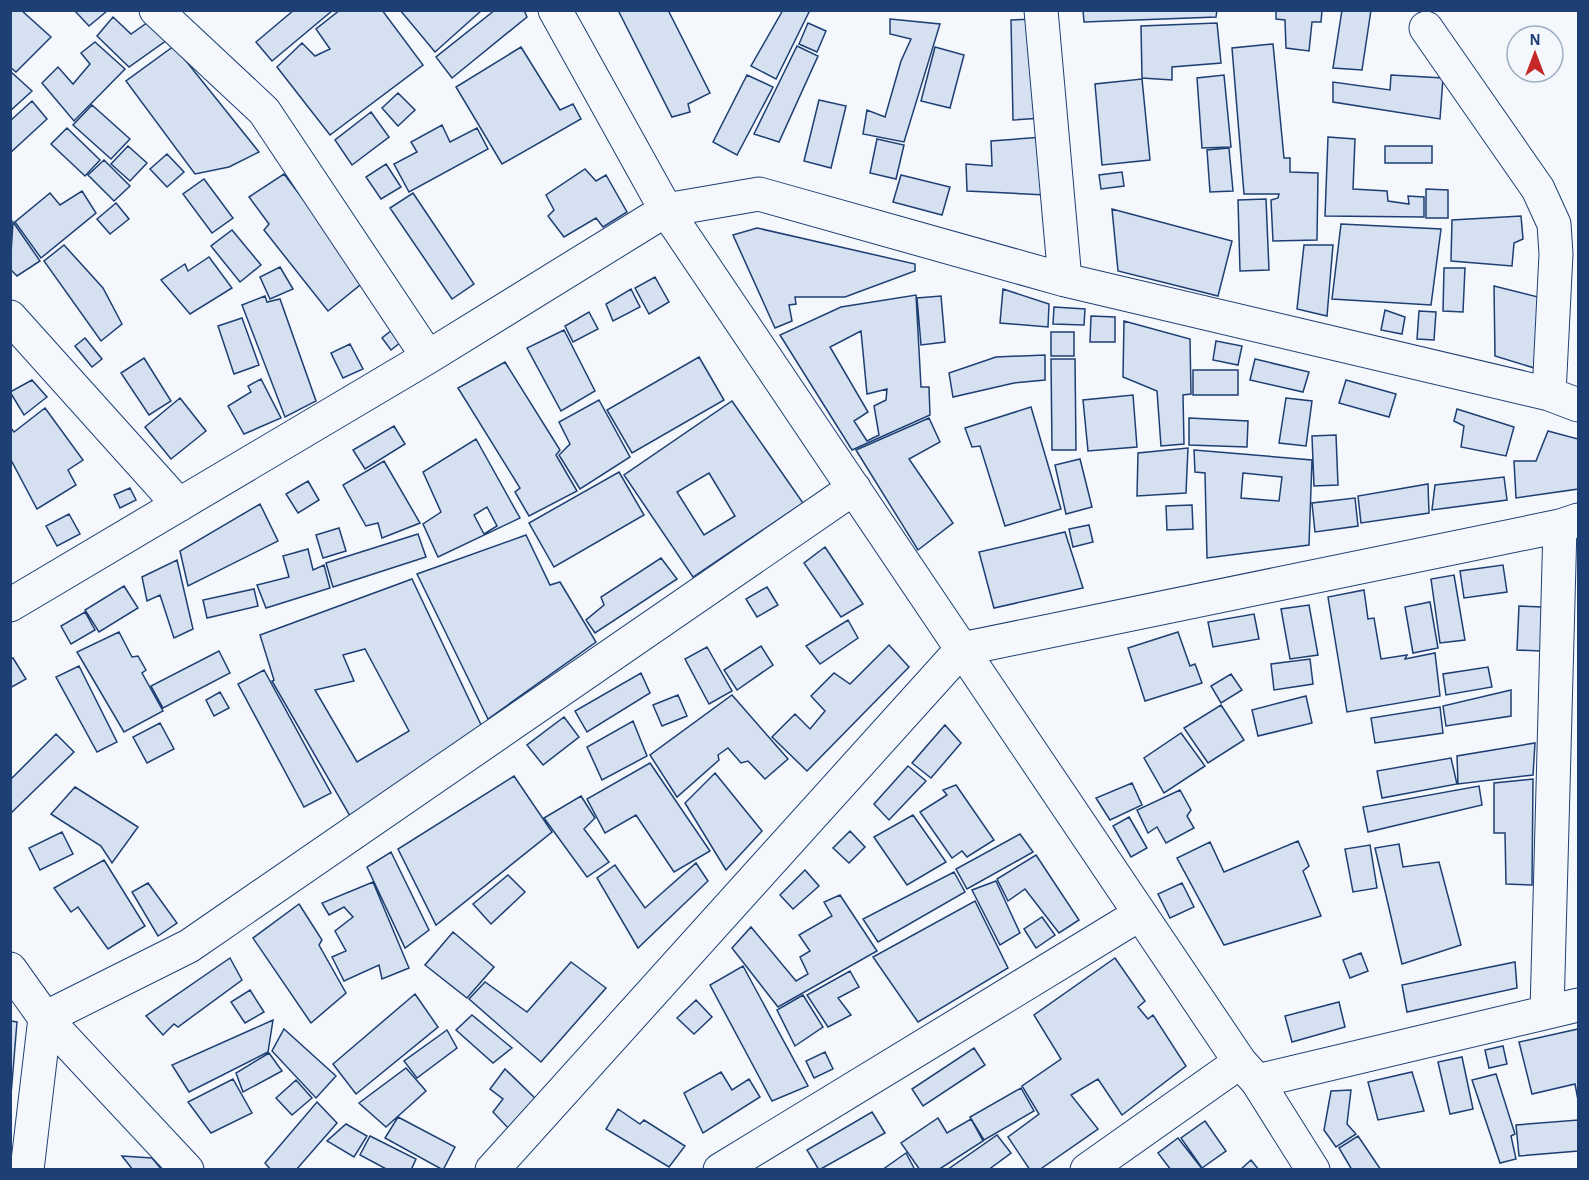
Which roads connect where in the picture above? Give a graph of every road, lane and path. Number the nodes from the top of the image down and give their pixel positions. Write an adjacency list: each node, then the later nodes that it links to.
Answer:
1 (156, 10): 8 (street)
2 (555, 10): 5 (street)
3 (1041, 10): 6 (street)
4 (1426, 28): 9 (street)
5 (666, 210): 6 (street); 8 (street); 10 (street)
6 (1065, 280): 9 (street)
7 (10, 317): 11 (street)
8 (428, 357): 11 (street)
9 (1564, 400)
10 (854, 488): 14 (street); 19 (street)
11 (179, 505): 13 (street)
12 (1569, 523): 14 (street); 18 (street)
13 (10, 605)
14 (962, 649): 15 (street); 23 (street)
15 (1140, 914): 20 (street); 24 (street)
16 (10, 969): 19 (street)
17 (1578, 1005): 18 (street)
18 (1547, 1012): 20 (street)
19 (45, 1018): 21 (street); 22 (street)
20 (1248, 1072): 25 (street); 26 (street)
21 (27, 1170)
22 (186, 1170)
23 (492, 1170)
24 (720, 1170)
25 (1087, 1170)
26 (1313, 1170)

